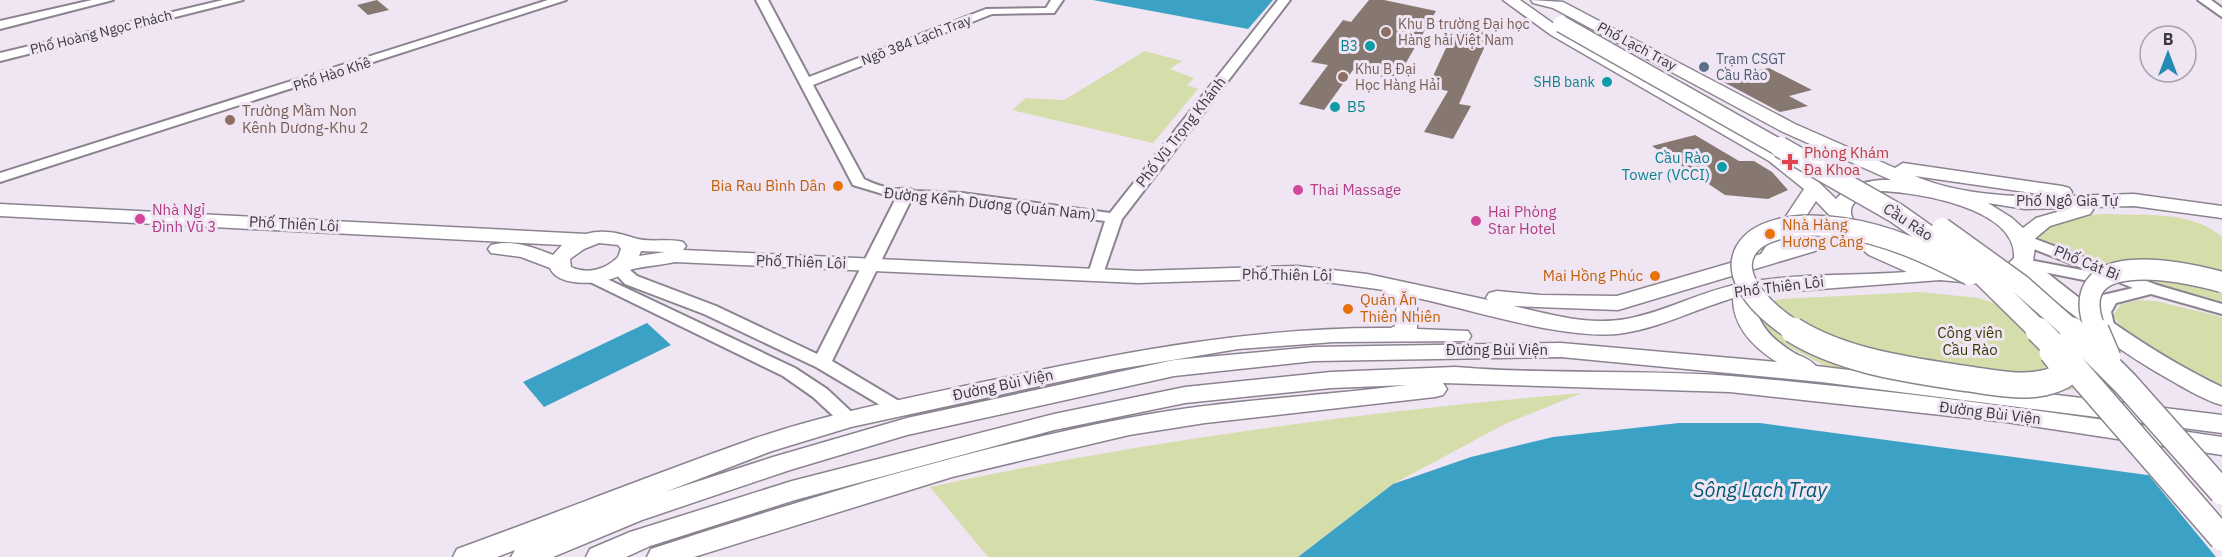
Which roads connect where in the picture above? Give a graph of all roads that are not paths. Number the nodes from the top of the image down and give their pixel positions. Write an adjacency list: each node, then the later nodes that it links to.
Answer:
1 (107, 0): 12 (street)
2 (237, 0): 13 (street, Phố Hoàng Ngọc Phách)
3 (560, 0): 18 (street, Phố Hào Khê)
4 (762, 0): 14 (street, Đường Kênh Dương (Quán Nam))
5 (1057, 0): 14 (street, Ngõ 384 Lạch Tray)
6 (1284, 0): 26 (street, Phố Vũ Trọng Khánh)
7 (1539, 0): 11 (main road, Cầu Rào); 15 (main road, Phố Lạch Tray)
8 (2204, 0): 10 (street)
9 (1514, 2): 11 (main road, Cầu Rào); 16 (main road, Phố Lạch Tray)
10 (2222, 13)
11 (1566, 23): 44 (main road, Cầu Rào, bridge); 54 (main road, Cầu Rào, bridge)
12 (0, 25)
13 (0, 57)
14 (806, 83): 21 (street, Đường Kênh Dương (Quán Nam))
15 (1827, 144): 16 (main road); 17 (main road, Phố Lạch Tray)
16 (1775, 157): 19 (main road, Phố Lạch Tray)
17 (1871, 165): 20 (main road, Phố Lạch Tray); 22 (main road)
18 (0, 178)
19 (1814, 189): 25 (main road, Phố Lạch Tray); 33 (main road)
20 (1928, 189): 22 (main road, Phố Ngô Gia Tự); 25 (main road, Phố Thiên Lôi); 28 (main road)
21 (907, 192): 26 (street, Đường Kênh Dương (Quán Nam)); 32 (street)
22 (2134, 200): 24 (main road, Phố Ngô Gia Tự); 28 (main road, Phố Ngô Gia Tự)
23 (0, 210): 29 (main road, Phố Thiên Lôi)
24 (2222, 212)
25 (1841, 217): 33 (main road, Phố Thiên Lôi); 38 (main road, Phố Lạch Tray)
26 (1114, 219): 37 (street, Phố Vũ Trọng Khánh)
27 (0, 220): 34 (main road, Phố Thiên Lôi)
28 (2022, 239): 35 (main road); 43 (street, Phố Cát Bi)
29 (587, 240): 30 (main road, Phố Thiên Lôi); 34 (main road)
30 (628, 244): 31 (main road, Phố Thiên Lôi); 36 (main road)
31 (680, 252): 32 (main road, Phố Thiên Lôi); 36 (main road, Phố Thiên Lôi)
32 (871, 259): 37 (main road, Phố Thiên Lôi); 53 (street)
33 (1767, 261): 45 (main road, Phố Thiên Lôi)
34 (559, 264): 39 (main road, Phố Thiên Lôi)
35 (2024, 264): 38 (main road); 43 (street, Phố Cát Bi); 49 (main road)
36 (620, 266): 39 (main road, Phố Thiên Lôi); 53 (street)
37 (1098, 269): 41 (main road, Phố Thiên Lôi); 45 (main road, Phố Thiên Lôi)
38 (1946, 275): 42 (main road, Phố Thiên Lôi); 44 (main road, bridge)
39 (590, 276): 59 (street)
40 (2222, 282): 54 (main road, bridge)
41 (1392, 287): 47 (main road, Phố Thiên Lôi); 50 (main road)
42 (1743, 289): 48 (main road, Phố Thiên Lôi); 55 (main road)
43 (2151, 289): 46 (street, Phố Cát Bi); 49 (street)
44 (1997, 290): 64 (main road, Cầu Rào, bridge)
45 (1618, 303): 47 (main road)
46 (2222, 309)
47 (1567, 325): 48 (main road, Phố Thiên Lôi); 51 (main road)
48 (1630, 326): 52 (main road)
49 (2112, 334): 57 (main road)
50 (1395, 335): 51 (main road, Đường Bùi Viện); 58 (main road, Đường Bùi Viện)
51 (1508, 345): 52 (main road, Đường Bùi Viện); 66 (main road, Đường Bùi Viện)
52 (1562, 350): 55 (main road, Đường Bùi Viện); 56 (main road)
53 (822, 363): 58 (street)
54 (2112, 367): 62 (main road, Cầu Rào, bridge)
55 (1821, 374): 60 (main road, Đường Bùi Viện)
56 (1504, 379): 61 (main road, Đường Bùi Viện); 63 (main road, Đường Bùi Viện)
57 (2222, 397)
58 (897, 409): 59 (main road, Đường Bùi Viện)
59 (849, 419): 65 (main road, Đường Bùi Viện)
60 (2222, 424)
61 (2222, 446)
62 (2222, 492)
63 (800, 500): 67 (main road, Đường Bùi Viện); 68 (main road, Đường Bùi Viện)
64 (2222, 538)
65 (467, 557)
66 (525, 557)
67 (600, 557)
68 (662, 557)

